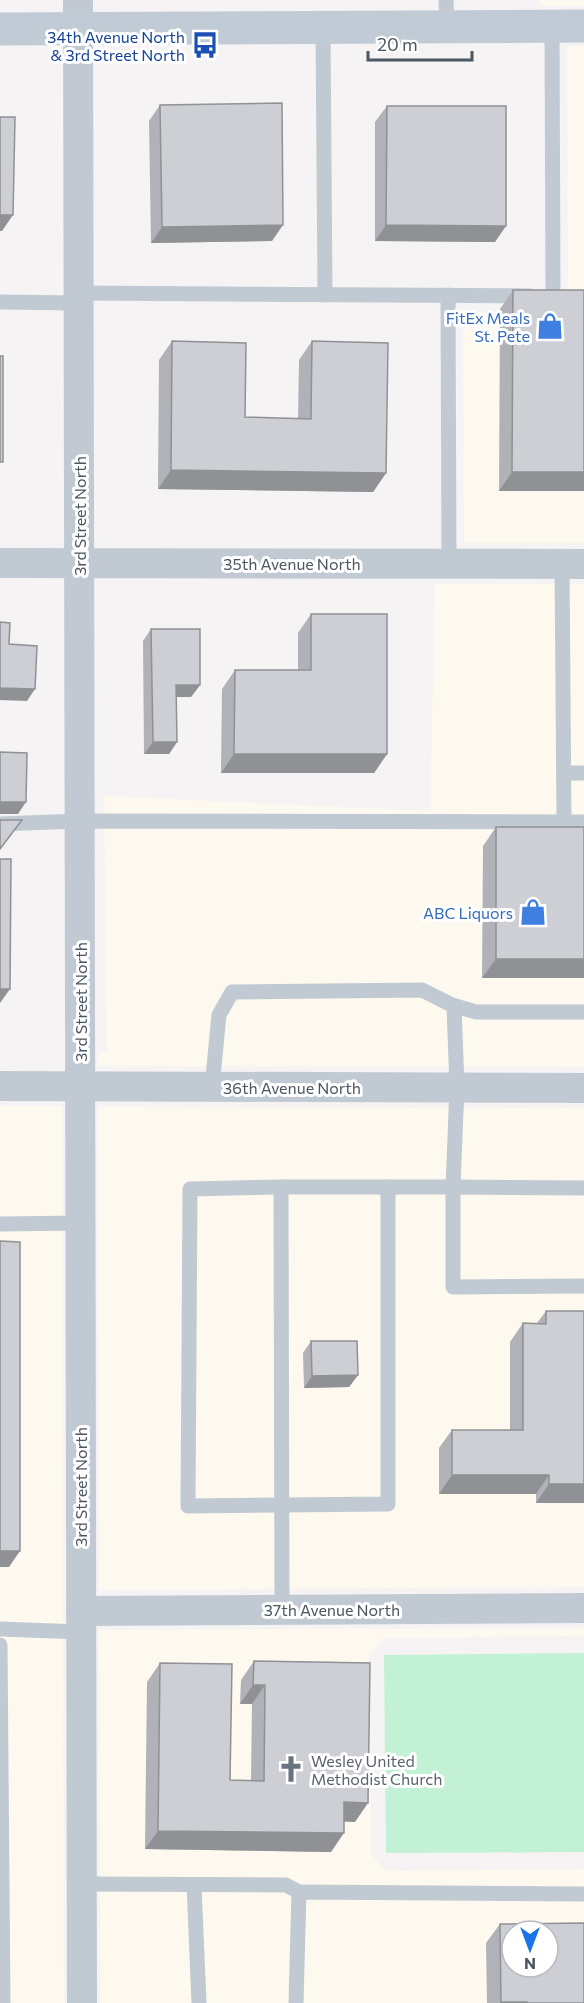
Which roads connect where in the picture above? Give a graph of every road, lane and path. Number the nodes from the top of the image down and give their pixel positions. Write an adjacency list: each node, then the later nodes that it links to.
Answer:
1 (446, 13): 3 (street); 5 (street)
2 (78, 14): 5 (street); 6 (street); 11 (street, 3rd Street North)
3 (552, 26): 4 (street); 9 (lane)
4 (584, 26)
5 (323, 27): 7 (lane)
6 (0, 29)
7 (325, 294): 8 (lane); 11 (lane)
8 (448, 295): 9 (lane); 15 (lane)
9 (553, 296): 10 (lane)
10 (574, 296)
11 (78, 298): 12 (lane); 13 (street, 3rd Street North)
12 (0, 302)
13 (79, 562): 14 (street, 35th Avenue North); 15 (street, 35th Avenue North); 19 (street, 3rd Street North)
14 (0, 563)
15 (449, 564): 16 (street, 35th Avenue North)
16 (573, 564): 17 (lane)
17 (564, 773): 18 (lane); 20 (lane)
18 (584, 773)
19 (79, 821): 20 (lane); 22 (lane); 26 (street, 3rd Street North)
20 (564, 822): 21 (lane)
21 (584, 822)
22 (0, 824)
23 (454, 1006): 24 (lane); 27 (lane); 28 (lane)
24 (584, 1012)
25 (0, 1086): 26 (street, 36th Avenue North)
26 (80, 1087): 27 (street, 36th Avenue North); 34 (street, 3rd Street North)
27 (212, 1087): 28 (street, 36th Avenue North)
28 (457, 1087): 29 (street, 36th Avenue North); 32 (lane)
29 (584, 1088)
30 (281, 1187): 31 (lane); 37 (lane); 37 (lane)
31 (388, 1187): 32 (lane); 37 (lane)
32 (453, 1187): 33 (lane); 36 (lane)
33 (584, 1188)
34 (80, 1223): 35 (lane); 40 (street, 3rd Street North)
35 (0, 1224)
36 (584, 1286)
37 (282, 1503): 39 (lane)
38 (584, 1608): 39 (street, 37th Avenue North)
39 (282, 1610): 40 (street, 37th Avenue North)
40 (81, 1621): 41 (lane); 43 (street, 3rd Street North)
41 (0, 1629)
42 (0, 1646): 47 (lane)
43 (81, 1884): 44 (lane); 48 (street, 3rd Street North)
44 (194, 1885): 45 (lane); 49 (lane)
45 (298, 1893): 46 (lane); 50 (lane)
46 (584, 1894)
47 (3, 2003)
48 (82, 2003)
49 (199, 2003)
50 (296, 2003)

